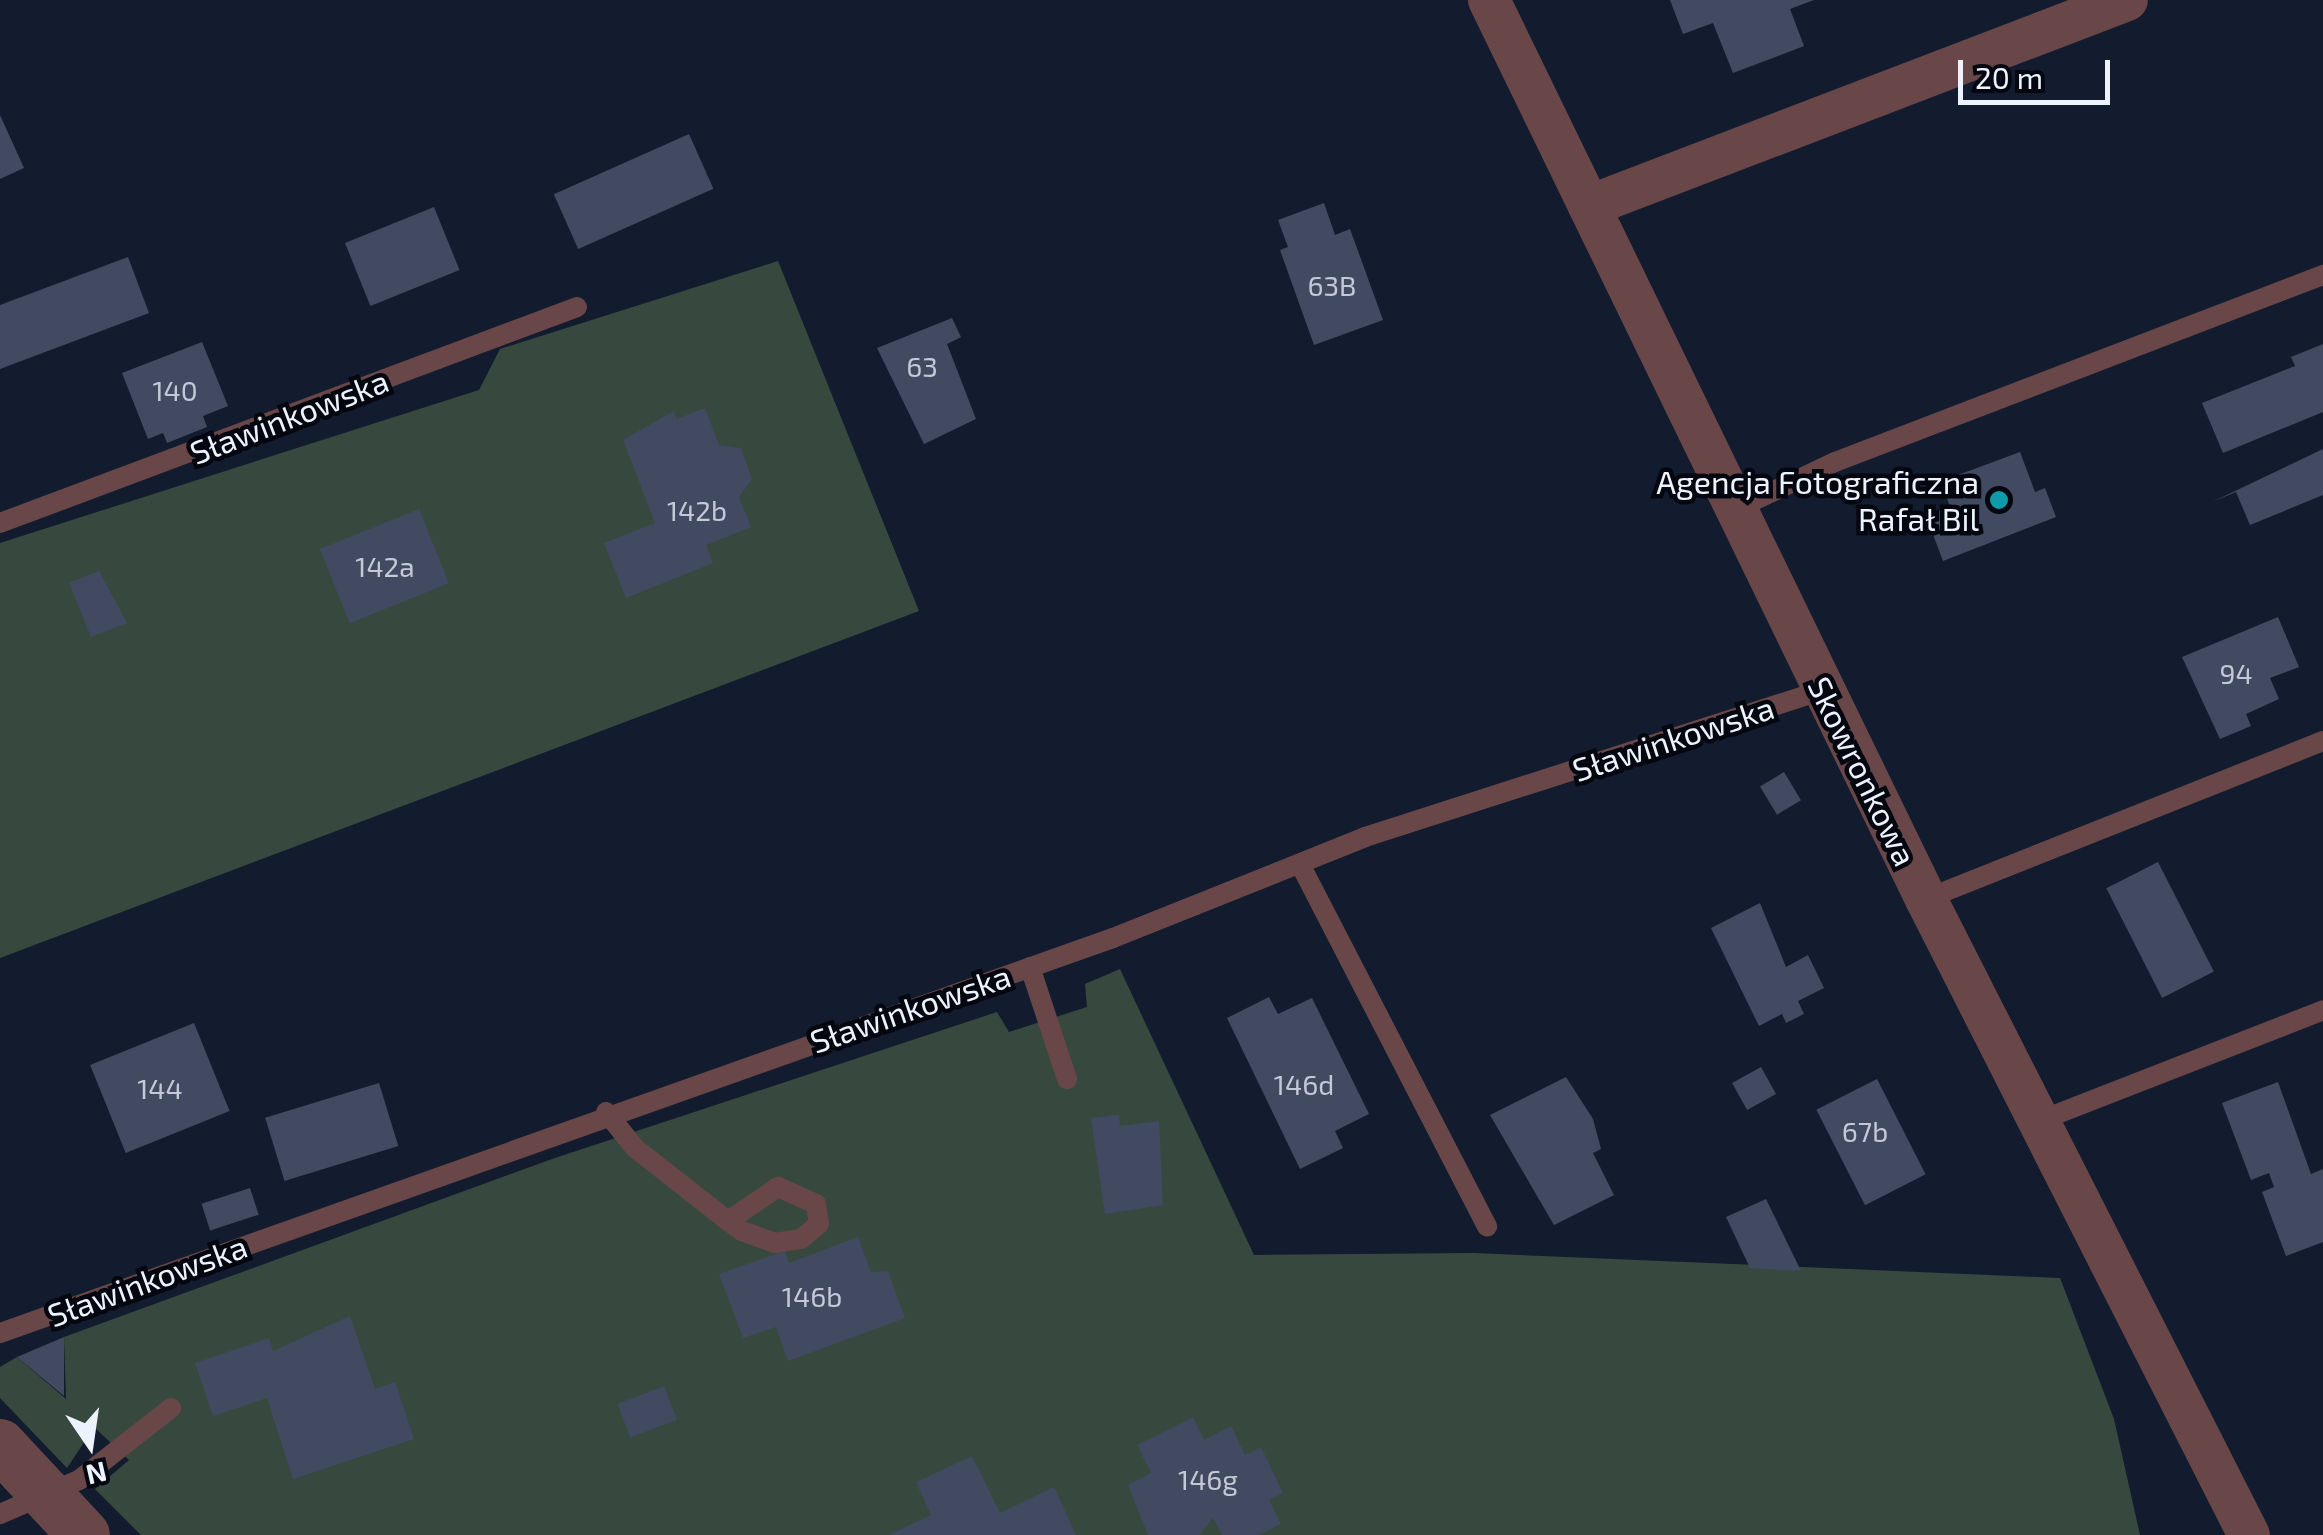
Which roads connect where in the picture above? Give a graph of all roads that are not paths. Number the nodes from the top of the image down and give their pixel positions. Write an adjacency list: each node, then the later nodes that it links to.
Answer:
1 (1489, 0): 3 (street, Skowronkowa)
2 (2127, 0): 3 (street)
3 (1589, 206): 6 (street, Skowronkowa)
4 (2323, 275): 6 (lane)
5 (576, 306): 7 (lane, Sławinkowska)
6 (1736, 508): 8 (street, Skowronkowa)
7 (0, 524)
8 (1822, 690): 10 (lane, Sławinkowska); 11 (street, Skowronkowa)
9 (2323, 741): 11 (lane)
10 (1300, 864): 12 (lane, Sławinkowska); 18 (lane)
11 (1926, 899): 16 (street, Skowronkowa)
12 (1030, 966): 14 (lane); 15 (lane, Sławinkowska)
13 (2323, 1010): 16 (lane)
14 (1068, 1080)
15 (606, 1112): 17 (lane); 19 (lane, Sławinkowska)
16 (2039, 1121): 24 (street, Skowronkowa)
17 (728, 1221)
18 (1487, 1226)
19 (0, 1333)
20 (171, 1408): 22 (lane)
21 (0, 1446): 22 (street)
22 (20, 1503): 23 (street)
23 (84, 1535)
24 (2249, 1535)

